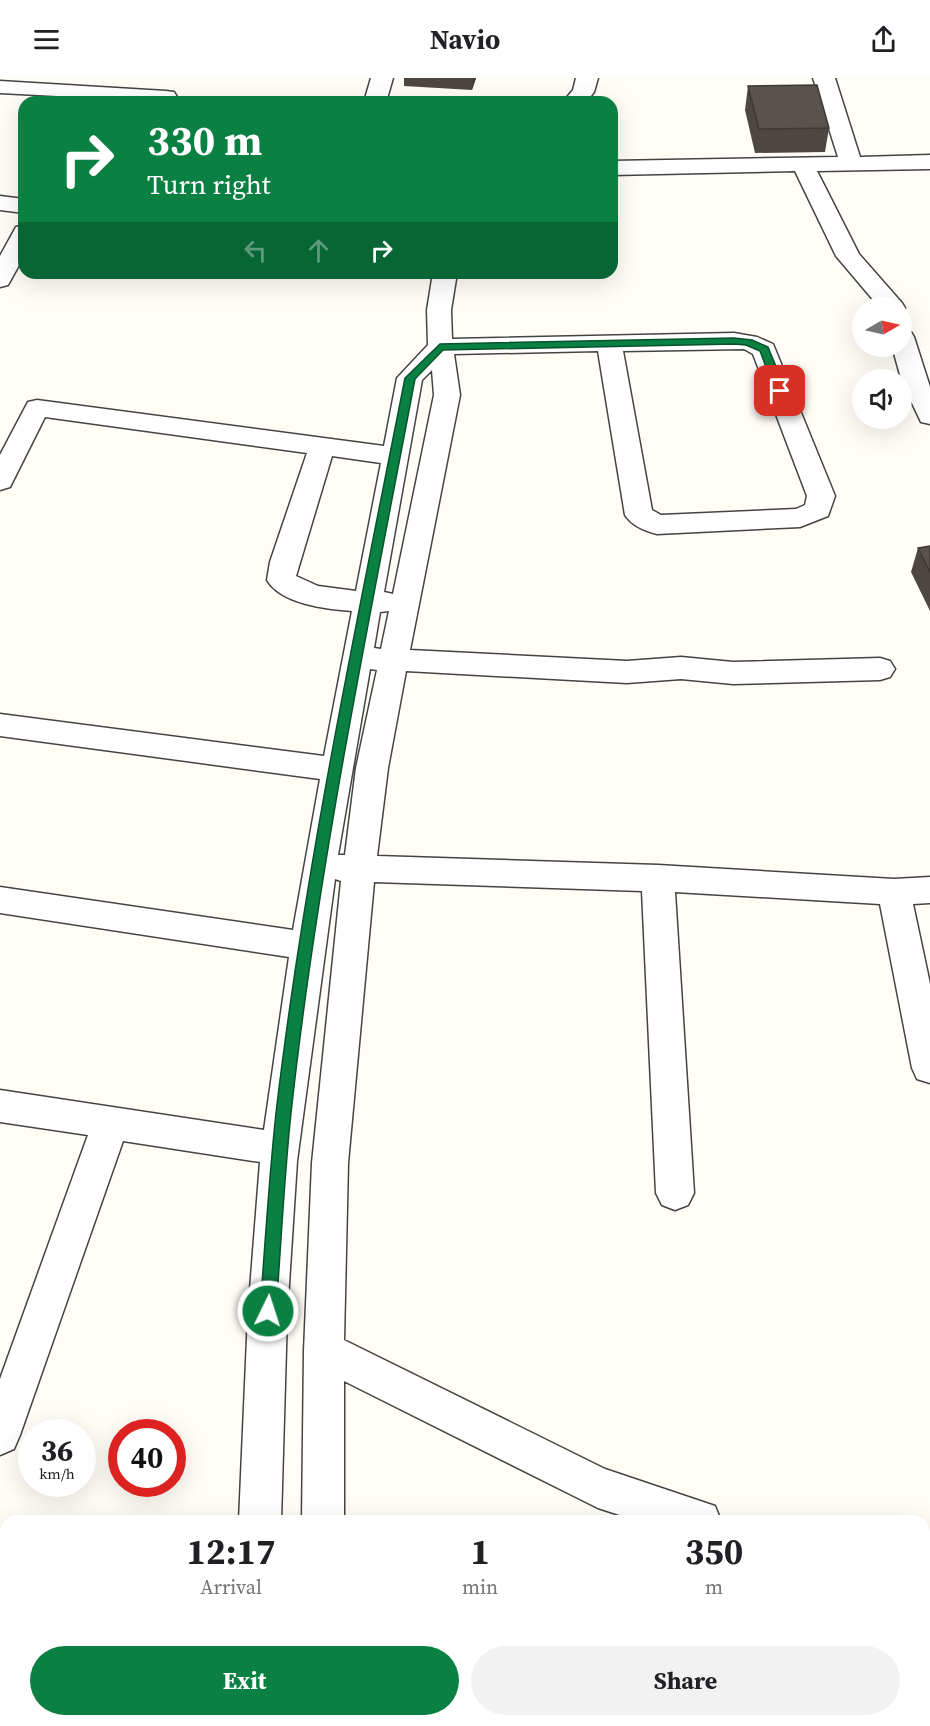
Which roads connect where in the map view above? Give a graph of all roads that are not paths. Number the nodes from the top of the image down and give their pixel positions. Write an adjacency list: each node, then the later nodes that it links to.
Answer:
1 (177, 78): 7 (street)
2 (382, 78): 8 (street)
3 (587, 78): 9 (street)
4 (824, 78): 11 (street)
5 (0, 87): 6 (street)
6 (124, 96)
7 (167, 96)
8 (377, 96)
9 (580, 96)
10 (930, 162): 11 (street)
11 (851, 163): 12 (street)
12 (803, 165): 13 (street); 19 (street)
13 (618, 168)
14 (0, 203): 15 (street)
15 (18, 205)
16 (18, 244): 18 (street)
17 (444, 279): 21 (street)
18 (0, 280)
19 (883, 297)
20 (609, 343): 20 (street); 21 (street)
21 (440, 347): 25 (street); 28 (street)
22 (908, 357): 23 (street)
23 (930, 416)
24 (322, 446): 25 (street); 26 (street); 27 (street)
25 (395, 456): 27 (street)
26 (0, 481)
27 (367, 602): 28 (street); 29 (street)
28 (407, 602): 30 (street)
29 (356, 658): 30 (street); 33 (street)
30 (393, 660): 31 (street); 35 (street)
31 (880, 669)
32 (0, 725): 33 (street)
33 (336, 769): 34 (street)
34 (319, 867): 35 (street); 40 (street)
35 (359, 869): 36 (street); 46 (street)
36 (658, 878): 38 (street); 45 (street)
37 (930, 890): 38 (street)
38 (894, 892): 41 (street)
39 (0, 900): 40 (street)
40 (307, 946): 44 (street)
41 (930, 1068)
42 (0, 1106): 43 (street)
43 (110, 1125): 44 (street); 47 (street)
44 (281, 1149): 48 (street)
45 (675, 1194)
46 (324, 1351): 49 (street); 50 (street)
47 (0, 1435)
48 (260, 1515)
49 (323, 1515)
50 (682, 1515)

